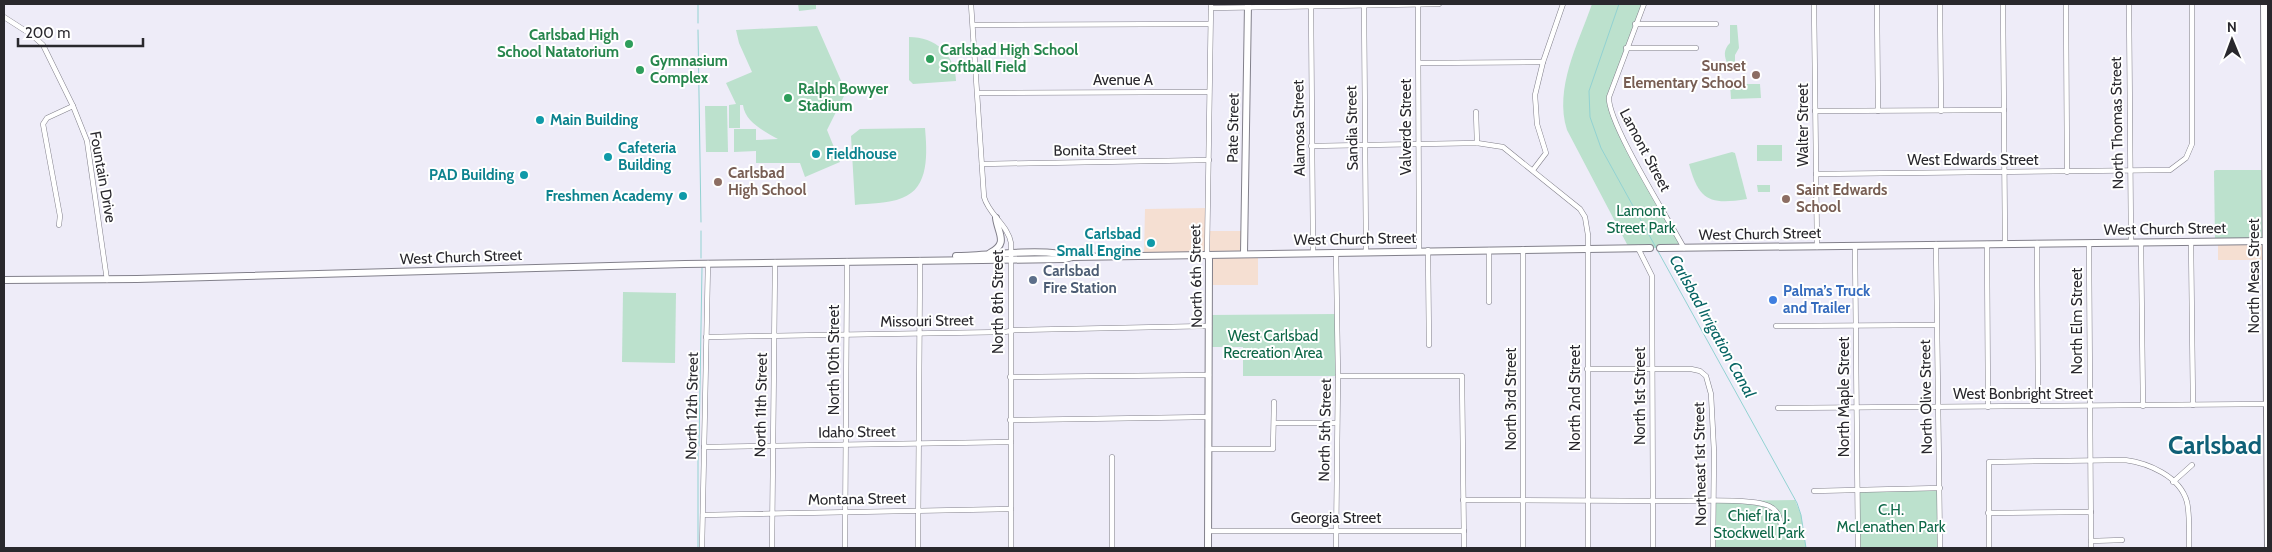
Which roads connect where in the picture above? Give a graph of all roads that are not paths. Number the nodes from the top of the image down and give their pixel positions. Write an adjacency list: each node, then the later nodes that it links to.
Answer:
1 (971, 4): 22 (street, North 8th Street)
2 (1418, 4): 3 (street); 15 (street); 26 (street, Valverde Street)
3 (1438, 4)
4 (1563, 4): 25 (street)
5 (1644, 4): 20 (street, Lamont Street)
6 (1814, 4): 32 (street, Walter Street)
7 (1877, 4): 33 (street)
8 (1940, 4): 30 (street)
9 (2003, 4): 31 (street)
10 (2066, 4): 43 (street)
11 (2129, 4): 44 (street, North Thomas Street)
12 (2192, 4): 44 (street, West Edwards Street)
13 (2264, 4): 49 (street, North Mesa Street)
14 (1311, 5): 15 (street); 17 (street); 38 (street, Alamosa Street)
15 (1364, 5): 36 (street, Sandia Street)
16 (1211, 6): 17 (street); 19 (street, North 6th Street)
17 (1248, 6): 71 (street, Pate Street)
18 (4, 17): 29 (street, Fountain Drive)
19 (1210, 24): 22 (street); 27 (street, North 6th Street)
20 (1636, 24): 21 (street); 23 (street, Lamont Street)
21 (1716, 24)
22 (973, 25): 28 (street, North 8th Street)
23 (1626, 48): 24 (street); 63 (street, Lamont Street)
24 (1696, 48)
25 (1543, 62): 26 (street); 41 (street)
26 (1419, 63): 37 (street, Valverde Street)
27 (1209, 92): 28 (street, Avenue A); 39 (street, North 6th Street)
28 (978, 93): 40 (street, North 8th Street)
29 (74, 106): 47 (street); 80 (street, Fountain Drive)
30 (1941, 110): 31 (street); 33 (street)
31 (2004, 110): 42 (street)
32 (1815, 111): 33 (street); 45 (street, Walter Street)
33 (1878, 111)
34 (1476, 112): 35 (street)
35 (1477, 143): 37 (street, North 2nd Street); 41 (street, North 2nd Street)
36 (1364, 145): 37 (street, North 2nd Street); 38 (street, North 2nd Street); 70 (street, Sandia Street)
37 (1418, 145): 67 (street, Valverde Street)
38 (1311, 146): 68 (street, Alamosa Street)
39 (1209, 160): 40 (street, Bonita Street); 72 (street, North 6th Street)
40 (982, 164): 46 (street, North 8th Street)
41 (1533, 170): 59 (street, North 2nd Street)
42 (2004, 172): 43 (street, West Edwards Street); 45 (street, West Edwards Street); 52 (street)
43 (2067, 172): 44 (street, West Edwards Street)
44 (2130, 172): 50 (street, North Thomas Street)
45 (1816, 174): 58 (street, Walter Street)
46 (996, 218): 73 (street); 74 (street, North 8th Street)
47 (58, 225)
48 (2191, 241): 49 (street, West Church Street); 51 (street, West Church Street); 99 (street)
49 (2267, 241): 98 (street, North Mesa Street)
50 (2131, 242): 51 (street, West Church Street); 54 (street, West Church Street)
51 (2142, 242): 102 (street)
52 (2005, 243): 53 (street, West Church Street); 56 (street, West Church Street)
53 (2037, 243): 54 (street, West Church Street); 100 (street)
54 (2089, 243): 101 (street, North Elm Street)
55 (1936, 244): 56 (street, West Church Street); 57 (street, West Church Street); 82 (street, North Olive Street)
56 (1987, 244): 105 (street)
57 (1855, 246): 58 (street, West Church Street); 85 (street, North Maple Street)
58 (1816, 247): 63 (street, West Church Street)
59 (1587, 248): 60 (street, West Church Street); 64 (street, West Church Street); 92 (street, North 2nd Street)
60 (1638, 248): 61 (street, West Church Street); 93 (street, North 1st Street)
61 (1650, 248): 62 (street, West Church Street)
62 (1660, 248): 63 (street, West Church Street)
63 (1684, 248)
64 (1523, 249): 66 (street, West Church Street); 125 (street, North 3rd Street)
65 (1428, 250): 66 (street, West Church Street); 67 (street, West Church Street); 91 (street)
66 (1489, 250): 81 (street)
67 (1419, 251): 70 (street, West Church Street)
68 (1313, 252): 69 (street, West Church Street); 71 (street, West Church Street)
69 (1336, 252): 70 (street, West Church Street); 95 (street, North 5th Street)
70 (1366, 252)
71 (1244, 253): 72 (street, West Church Street)
72 (1207, 254): 74 (street, West Church Street); 83 (street, North 6th Street)
73 (987, 255): 74 (street, West Church Street); 75 (street, West Church Street)
74 (1011, 257): 75 (street, West Church Street); 86 (street, North 8th Street)
75 (920, 260): 76 (street, West Church Street); 87 (street)
76 (847, 261): 77 (street, West Church Street); 88 (street, North 10th Street)
77 (775, 262): 78 (street, West Church Street); 90 (street, North 11th Street)
78 (708, 263): 80 (street, West Church Street); 89 (street, North 12th Street)
79 (4, 280): 80 (street, West Church Street)
80 (106, 280)
81 (1489, 302)
82 (1936, 325): 85 (street); 104 (street, North Olive Street)
83 (1209, 326): 86 (street, Missouri Street); 94 (street, North 6th Street)
84 (1776, 326): 85 (street)
85 (1857, 326): 103 (street, North Maple Street)
86 (1010, 331): 87 (street, Missouri Street); 96 (street, North 8th Street)
87 (919, 334): 88 (street, Missouri Street); 112 (street)
88 (846, 335): 90 (street, Missouri Street); 113 (street, North 10th Street)
89 (706, 337): 90 (street, Missouri Street); 115 (street, North 12th Street)
90 (775, 337): 114 (street, North 11th Street)
91 (1428, 345)
92 (1587, 369): 93 (street, Northeast 1st Street); 126 (street, North 2nd Street)
93 (1652, 369): 127 (street, North 1st Street); 128 (street, Northeast 1st Street)
94 (1208, 374): 96 (street); 107 (street, North 6th Street)
95 (1338, 376): 109 (street, North 5th Street); 124 (street)
96 (1010, 377): 108 (street, North 8th Street)
97 (1274, 402): 110 (street)
98 (2268, 404): 99 (street, West Bonbright Street); 160 (street, North Mesa Street)
99 (2193, 405): 102 (street, West Bonbright Street)
100 (2038, 406): 101 (street, West Bonbright Street); 105 (street, West Bonbright Street)
101 (2090, 406): 102 (street, West Bonbright Street); 118 (street, North Elm Street)
102 (2143, 406)
103 (1857, 407): 104 (street, West Bonbright Street); 106 (street, West Bonbright Street); 122 (street, North Maple Street)
104 (1938, 407): 105 (street, West Bonbright Street); 121 (street, North Olive Street)
105 (1988, 407)
106 (1778, 408)
107 (1208, 418): 108 (street); 116 (street, North 6th Street)
108 (1010, 420): 111 (street, North 8th Street)
109 (1337, 423): 110 (street); 137 (street, North 5th Street)
110 (1274, 424): 116 (street)
111 (1010, 442): 112 (street, Idaho Street); 129 (street, North 8th Street)
112 (918, 443): 113 (street, Idaho Street); 130 (street)
113 (846, 444): 114 (street, Idaho Street); 131 (street, North 10th Street)
114 (773, 446): 115 (street, Idaho Street); 133 (street, North 11th Street)
115 (704, 447): 135 (street, North 12th Street)
116 (1208, 449): 136 (street, North 6th Street)
117 (1112, 457): 147 (street)
118 (2090, 460): 120 (street); 132 (street, North Elm Street); 134 (street)
119 (2192, 465): 120 (street)
120 (2173, 482): 159 (street)
121 (1940, 488): 122 (street); 156 (street, North Olive Street)
122 (1857, 490): 123 (street); 155 (street, North Maple Street)
123 (1814, 491)
124 (1463, 500): 125 (street); 138 (street)
125 (1523, 500): 126 (street); 151 (street, North 3rd Street)
126 (1587, 501): 127 (street); 152 (street, North 2nd Street)
127 (1653, 501): 128 (street); 153 (street, North 1st Street)
128 (1714, 501): 139 (street); 154 (street, Northeast 1st Street)
129 (1011, 508): 130 (street, Montana Street); 146 (street, North 8th Street)
130 (918, 510): 131 (street, Montana Street); 145 (street)
131 (845, 512): 133 (street, Montana Street); 144 (street, North 10th Street)
132 (2091, 512): 134 (street); 141 (street, North Elm Street)
133 (772, 513): 135 (street, Montana Street); 143 (street, North 11th Street)
134 (1988, 513): 157 (street)
135 (703, 515): 142 (street, North 12th Street)
136 (1208, 531): 137 (street, Georgia Street); 148 (street, North 6th Street)
137 (1336, 531): 138 (street, Georgia Street); 149 (street, North 5th Street)
138 (1464, 531): 150 (street)
139 (1781, 532)
140 (2122, 540): 141 (street)
141 (2092, 541): 158 (street, North Elm Street)
142 (702, 548)
143 (772, 548)
144 (845, 548)
145 (918, 548)
146 (1012, 548)
147 (1112, 548)
148 (1208, 548)
149 (1336, 548)
150 (1464, 548)
151 (1523, 548)
152 (1588, 548)
153 (1653, 548)
154 (1713, 548)
155 (1858, 548)
156 (1940, 548)
157 (1989, 548)
158 (2092, 548)
159 (2189, 548)
160 (2268, 548)

